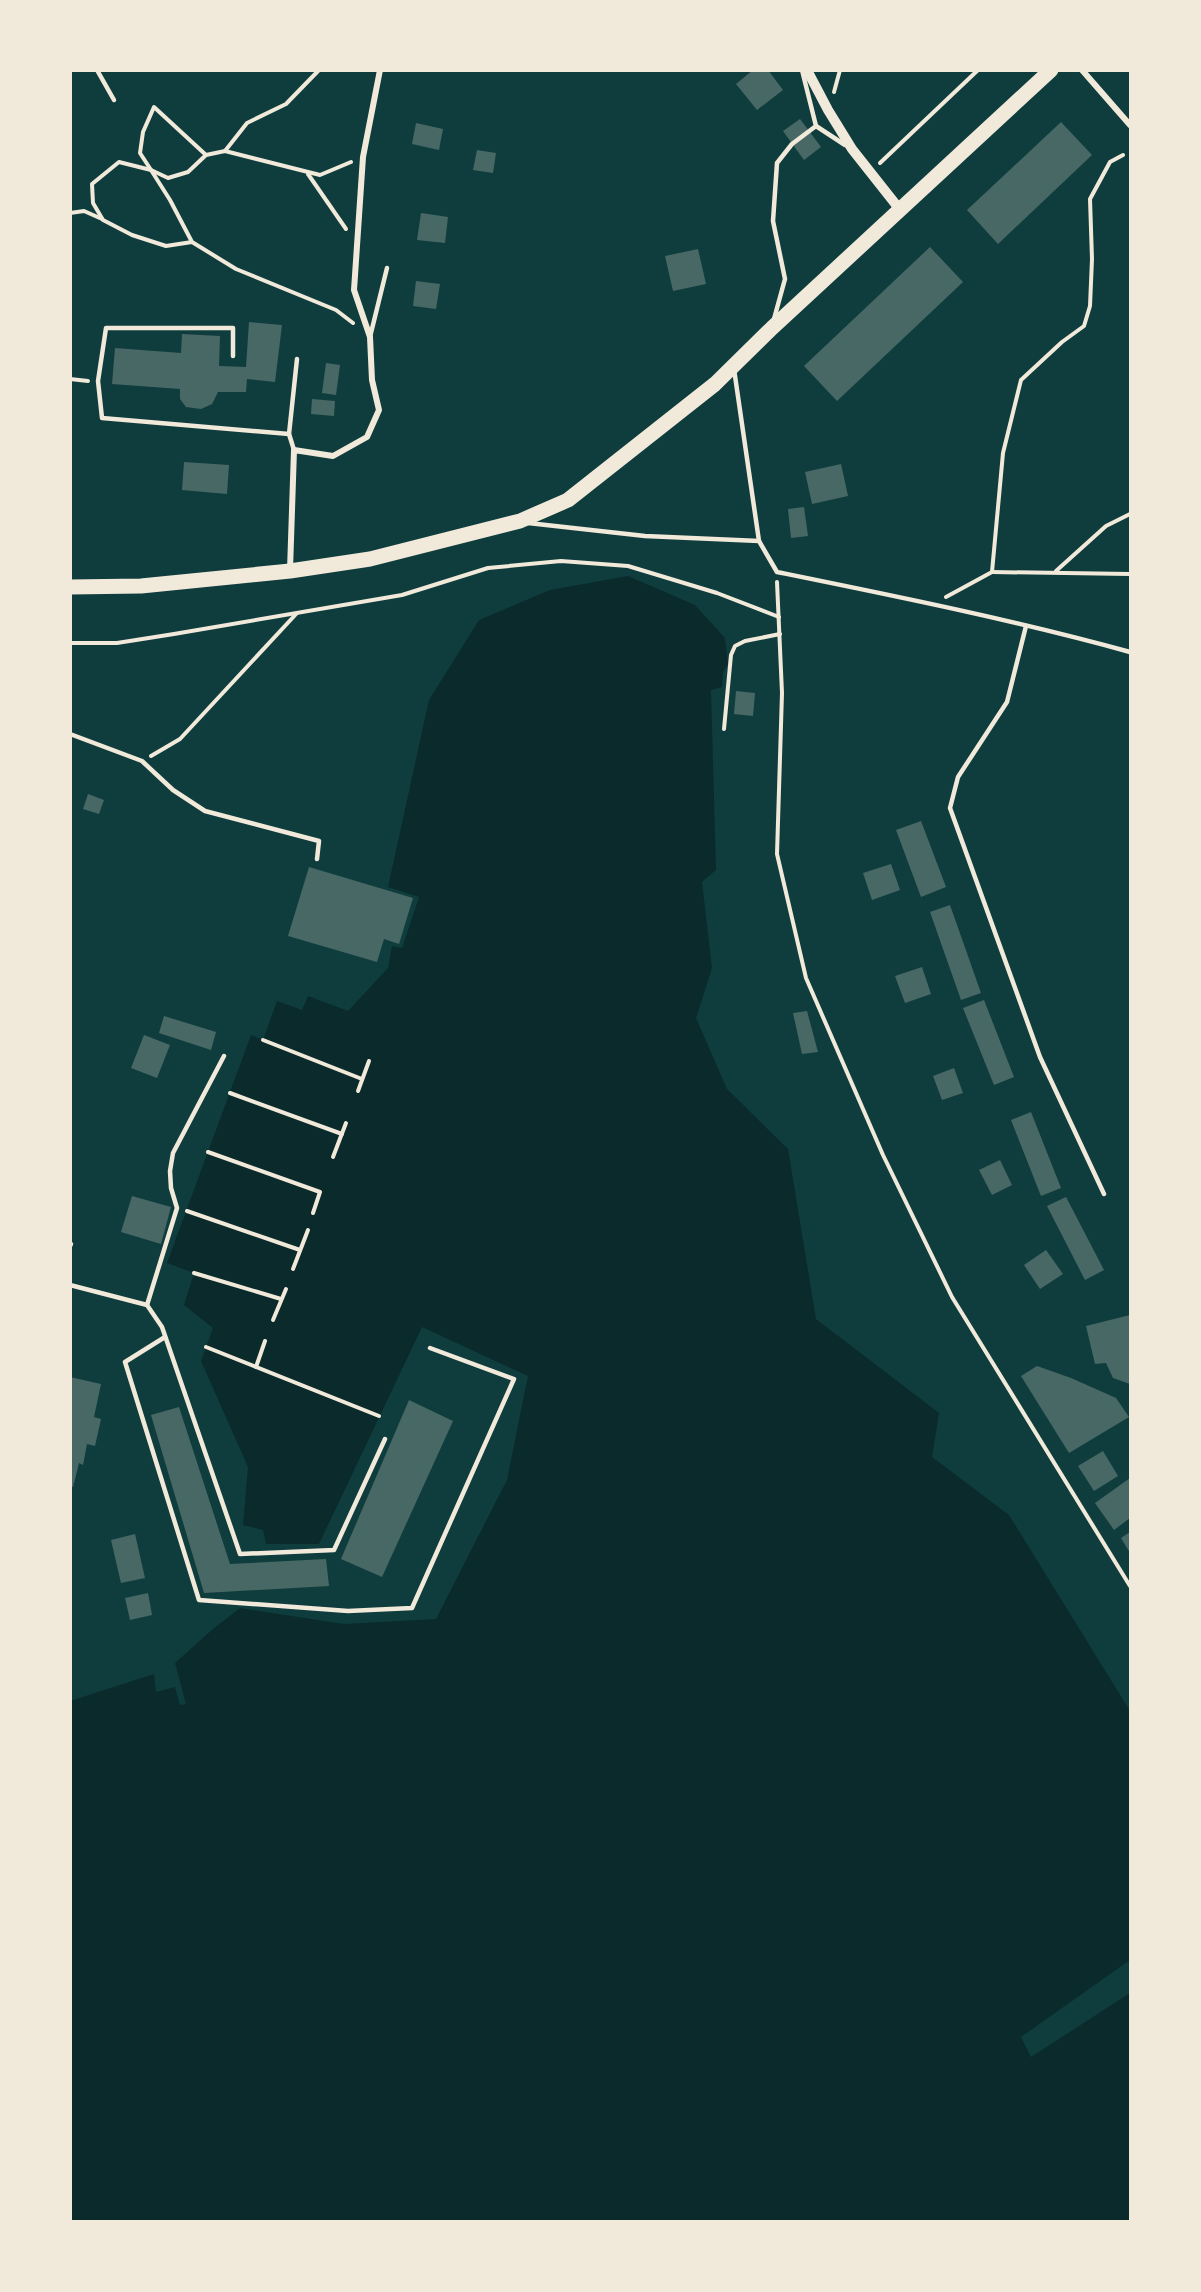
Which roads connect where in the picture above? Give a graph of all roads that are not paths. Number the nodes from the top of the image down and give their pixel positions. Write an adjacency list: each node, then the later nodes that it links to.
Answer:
1 (97, 70): 7 (lane)
2 (380, 70): 14 (street)
3 (802, 70): 9 (lane)
4 (807, 70): 10 (street)
5 (1052, 70): 11 (main road)
6 (1082, 70): 8 (street)
7 (114, 100)
8 (1131, 124)
9 (816, 126): 10 (lane); 13 (lane)
10 (852, 149): 11 (street)
11 (901, 211): 13 (main road)
12 (387, 268): 14 (lane)
13 (772, 328): 17 (main road)
14 (370, 337): 19 (street)
15 (234, 356): 18 (lane)
16 (297, 359): 18 (lane)
17 (734, 366): 20 (main road); 21 (lane)
18 (289, 434): 19 (lane)
19 (294, 450): 22 (street)
20 (520, 521): 21 (lane); 22 (main road)
21 (759, 541): 24 (lane)
22 (290, 571): 23 (main road)
23 (70, 587)
24 (1026, 626): 25 (lane); 29 (lane)
25 (1131, 652)
26 (70, 735): 27 (lane)
27 (318, 859)
28 (224, 1056): 31 (lane)
29 (1104, 1194)
30 (70, 1285): 31 (lane)
31 (147, 1305): 32 (lane)
32 (165, 1337): 33 (lane); 34 (lane)
33 (430, 1348)
34 (385, 1439)

